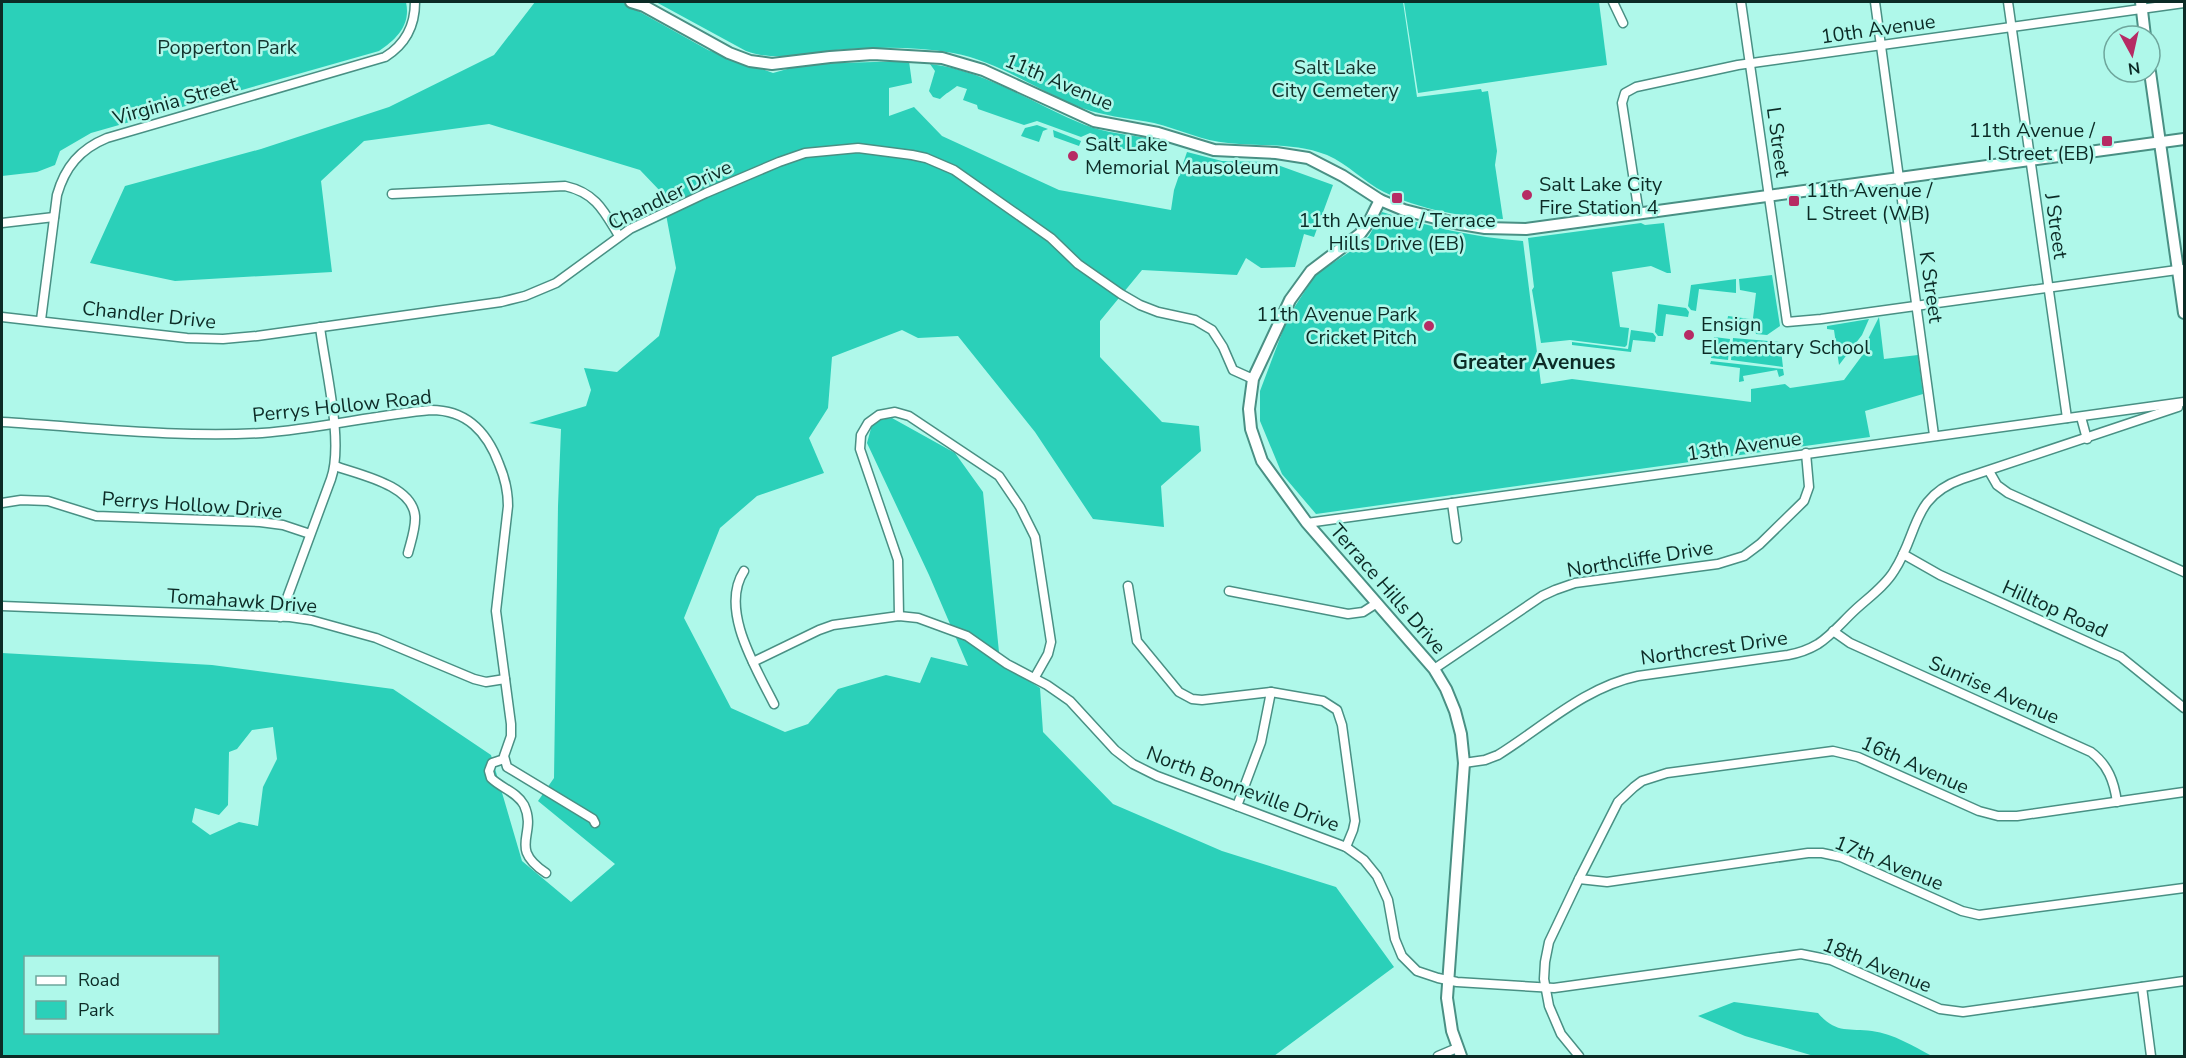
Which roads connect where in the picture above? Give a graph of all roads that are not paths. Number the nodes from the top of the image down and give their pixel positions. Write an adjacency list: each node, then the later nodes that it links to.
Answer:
1 (415, 2): 23 (street, Virginia Street)
2 (631, 2): 21 (street, 11th Avenue)
3 (1613, 2): 9 (street)
4 (1741, 2): 13 (street, L Street)
5 (1875, 2): 12 (street, K Street)
6 (2008, 2): 11 (street, J Street)
7 (2184, 3): 8 (street, 10th Avenue)
8 (2141, 5): 10 (street); 11 (street, 10th Avenue)
9 (1623, 23)
10 (2143, 24)
11 (2012, 27): 12 (street, 10th Avenue); 17 (street, J Street)
12 (1881, 45): 13 (street, 10th Avenue); 18 (street, K Street)
13 (1750, 63): 20 (street, L Street); 22 (street, 10th Avenue)
14 (2152, 84): 16 (street)
15 (2184, 139): 16 (street, 11th Avenue)
16 (2160, 142): 17 (street, 11th Avenue); 26 (street)
17 (2030, 160): 18 (street, 11th Avenue); 27 (street, J Street)
18 (1899, 177): 20 (street, 11th Avenue); 28 (street, K Street)
19 (392, 194): 25 (street)
20 (1769, 195): 22 (street, 11th Avenue); 28 (street, L Street)
21 (1380, 200): 22 (street, 11th Avenue); 33 (street, Terrace Hills Drive)
22 (1639, 214)
23 (54, 217): 24 (street); 31 (street, Virginia Street)
24 (2, 223)
25 (619, 236): 32 (street, Chandler Drive); 33 (street, Chandler Drive)
26 (2181, 269): 27 (street); 29 (street)
27 (2048, 287): 28 (street); 36 (street, J Street)
28 (1917, 306): 39 (street, K Street)
29 (2184, 312)
30 (2, 317): 31 (street, Chandler Drive)
31 (42, 320): 32 (street, Chandler Drive)
32 (320, 327): 38 (street)
33 (1253, 379): 46 (street, Terrace Hills Drive)
34 (2184, 404): 35 (street, 13th Avenue); 40 (street, Northcrest Drive)
35 (2081, 417): 36 (street, 13th Avenue); 40 (street)
36 (2067, 418): 39 (street, 13th Avenue)
37 (2, 422): 38 (street, Perrys Hollow Road)
38 (334, 423): 42 (street); 63 (street, Perrys Hollow Road)
39 (1934, 435): 41 (street, 13th Avenue)
40 (2087, 439): 43 (street, Northcrest Drive)
41 (1806, 453): 45 (street, 13th Avenue); 61 (street, Northcliffe Drive)
42 (335, 466): 47 (street); 49 (street)
43 (1989, 471): 50 (street, Northcrest Drive); 52 (street)
44 (2, 503): 47 (street, Perrys Hollow Drive)
45 (1452, 503): 46 (street, 13th Avenue); 48 (street)
46 (1307, 523): 55 (street, Terrace Hills Drive)
47 (310, 534): 57 (street)
48 (1457, 539)
49 (408, 553)
50 (1903, 554): 59 (street, Northcrest Drive); 66 (street, Hilltop Road)
51 (744, 571): 60 (street)
52 (2184, 572)
53 (1128, 586): 64 (street)
54 (1229, 591): 55 (street)
55 (1377, 603): 61 (street, Terrace Hills Drive)
56 (2, 606): 57 (street, Tomahawk Drive)
57 (280, 616): 63 (street, Tomahawk Drive)
58 (899, 616): 60 (street, North Bonneville Drive); 62 (street, North Bonneville Drive); 62 (street)
59 (1833, 631): 68 (street, Northcrest Drive); 70 (street, Sunrise Avenue)
60 (753, 662): 65 (street)
61 (1434, 669): 68 (street, Terrace Hills Drive)
62 (1035, 677): 71 (street, North Bonneville Drive)
63 (505, 679): 67 (street, Perrys Hollow Road)
64 (1270, 692): 71 (street); 73 (street)
65 (774, 704)
66 (2184, 708)
67 (504, 759): 72 (street); 74 (street, Perrys Hollow Road)
68 (1464, 763): 77 (street, Terrace Hills Drive)
69 (2184, 792): 70 (street, 16th Avenue)
70 (2117, 802): 75 (street, 16th Avenue)
71 (1237, 806): 73 (street, North Bonneville Drive)
72 (595, 823)
73 (1346, 847): 77 (street, North Bonneville Drive)
74 (546, 873)
75 (1579, 879): 76 (street, 17th Avenue); 80 (street, 16th Avenue)
76 (2184, 888)
77 (1448, 980): 80 (street, 18th Avenue); 81 (street, Terrace Hills Drive)
78 (2184, 981): 79 (street, 18th Avenue)
79 (2142, 987): 80 (street, 18th Avenue); 84 (street)
80 (1545, 988): 83 (street, 16th Avenue)
81 (1459, 1052): 82 (street)
82 (1438, 1056)
83 (1579, 1056)
84 (2151, 1056)

